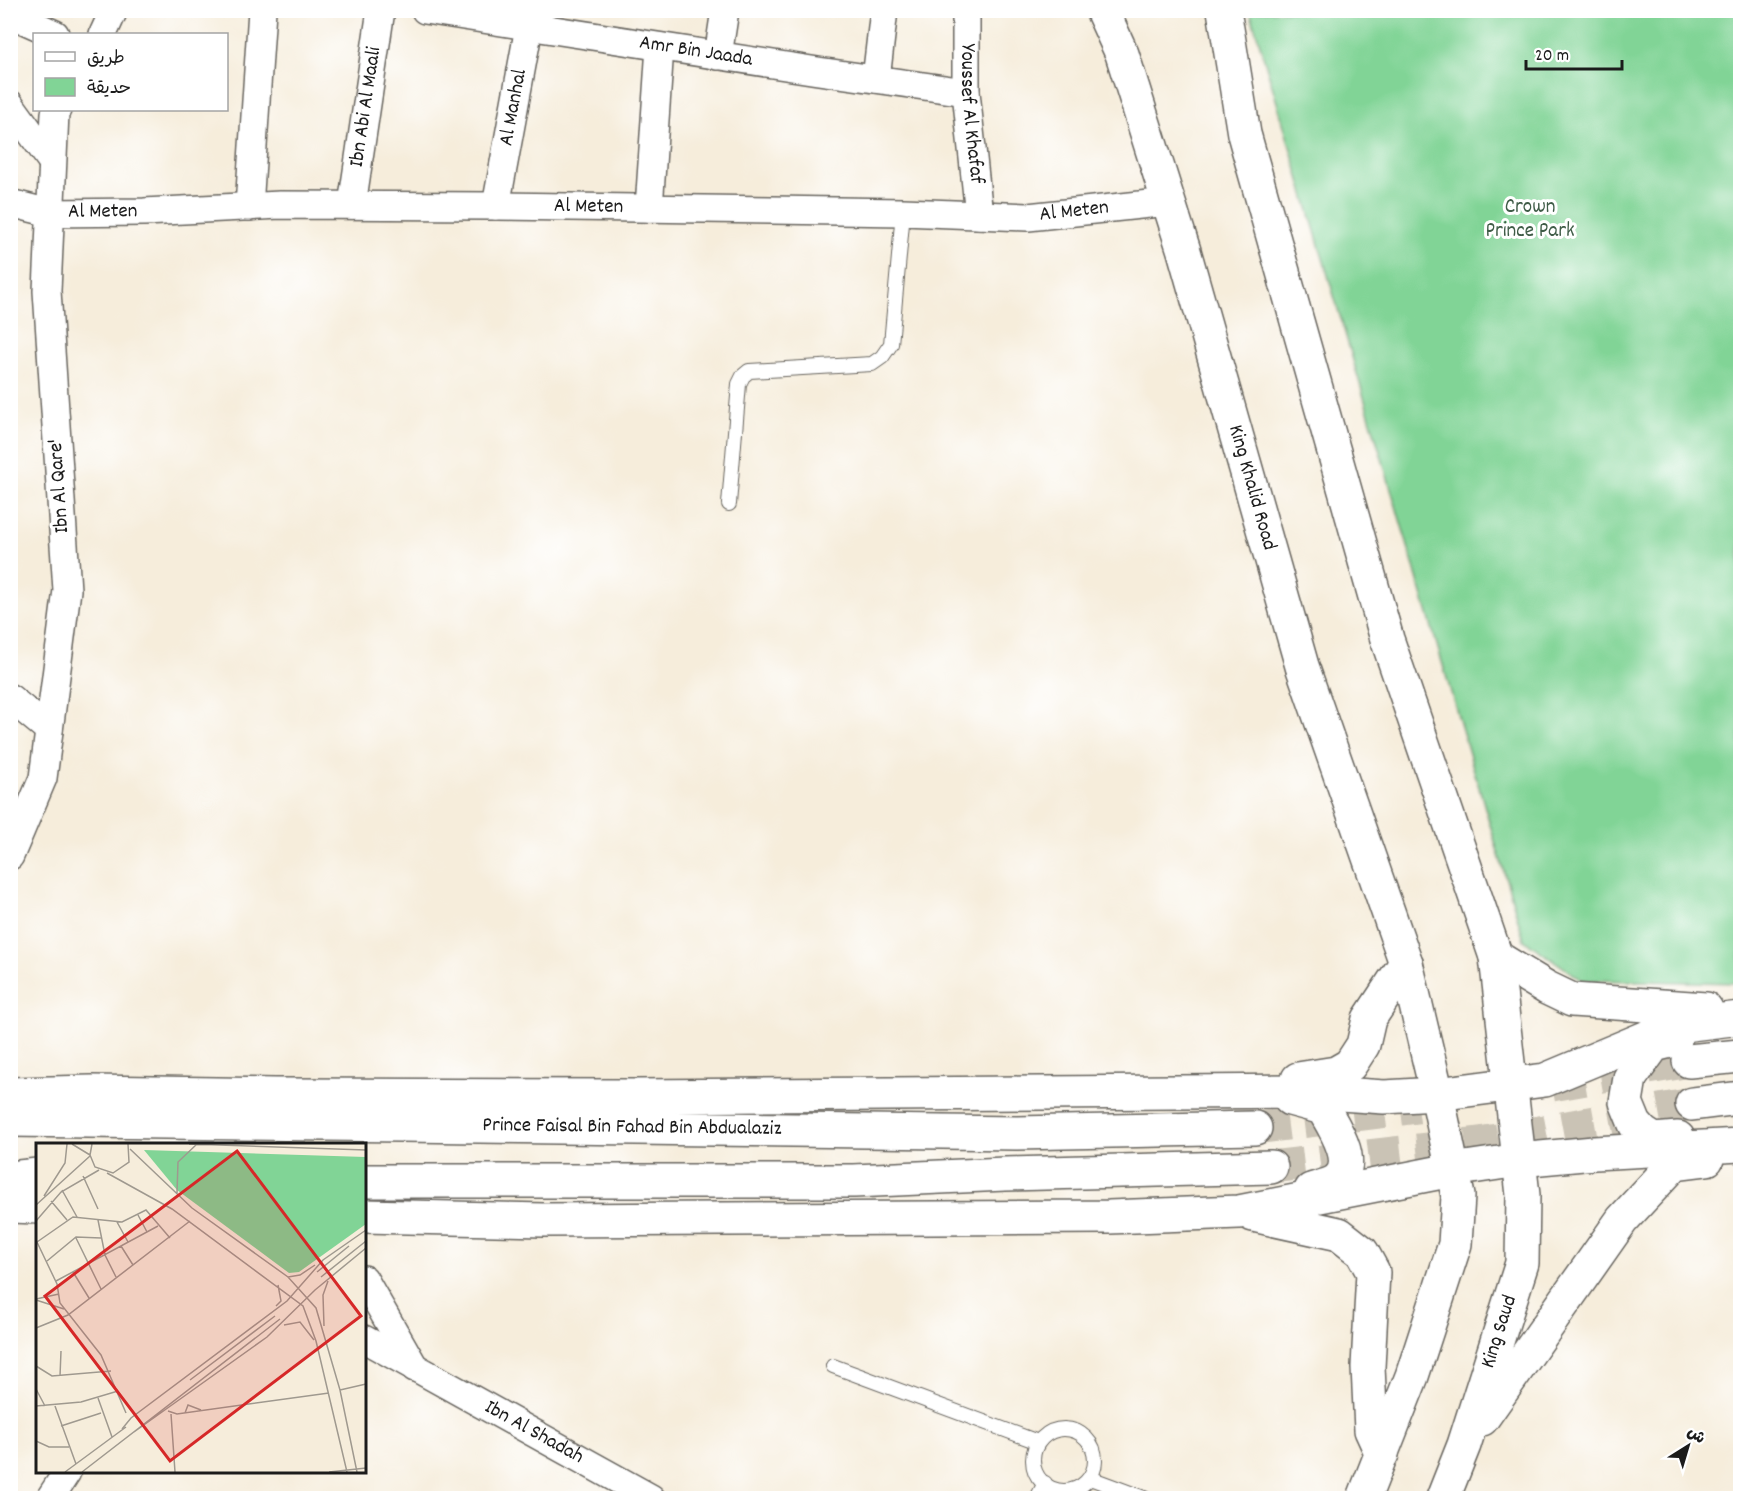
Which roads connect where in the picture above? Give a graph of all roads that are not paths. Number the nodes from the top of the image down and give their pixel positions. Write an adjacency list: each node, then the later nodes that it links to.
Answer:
1 (114, 10): 13 (street)
2 (262, 10): 25 (street)
3 (381, 10): 23 (street, Ibn Abi Al Maali)
4 (425, 10): 11 (street, Amr Bin Jaada)
5 (725, 10): 15 (street)
6 (884, 10): 16 (street)
7 (966, 10): 17 (street, Youssef Al Khafaf)
8 (1102, 10): 21 (main road, King Khalid Road)
9 (1224, 10): 34 (main road)
10 (10, 14): 12 (street)
11 (533, 19): 14 (street, Amr Bin Jaada); 24 (street, Al Manhal)
12 (53, 33)
13 (103, 33)
14 (660, 47): 15 (street, Amr Bin Jaada); 26 (street)
15 (718, 56): 16 (street, Amr Bin Jaada)
16 (876, 79): 17 (street, Amr Bin Jaada)
17 (966, 92): 29 (street, Youssef Al Khafaf)
18 (10, 104): 20 (street)
19 (56, 111): 20 (street, Ibn Al Qare')
20 (52, 162): 28 (street, Ibn Al Qare')
21 (1168, 202): 29 (street, Al Meten); 35 (main road, King Khalid Road)
22 (10, 203): 28 (street, Al Meten)
23 (352, 205): 24 (street, Al Meten); 25 (street, Al Meten)
24 (496, 206): 26 (street, Al Meten)
25 (249, 207): 28 (street, Al Meten)
26 (649, 208): 27 (street, Al Meten)
27 (903, 212): 29 (street, Al Meten); 30 (lane)
28 (50, 213): 32 (street, Ibn Al Qare')
29 (979, 215)
30 (729, 504)
31 (10, 698): 32 (street)
32 (49, 730): 33 (street, Ibn Al Qare')
33 (10, 856)
34 (1496, 957): 36 (main road); 41 (main road, King Saud)
35 (1406, 963): 42 (main road); 44 (main road)
36 (1740, 1012)
37 (1740, 1018): 41 (main road)
38 (1740, 1023): 49 (main road)
39 (1740, 1056): 40 (main road)
40 (1689, 1061)
41 (1509, 1086): 44 (main road); 52 (main road, King Saud)
42 (1165, 1091): 43 (main road, Prince Faisal Bin Fahad Bin Abdualaziz); 44 (main road); 60 (main road)
43 (10, 1094)
44 (1437, 1094): 54 (main road)
45 (1740, 1098): 46 (main road)
46 (1692, 1104)
47 (10, 1120): 48 (main road, Prince Faisal Bin Fahad Bin Abdualaziz)
48 (1255, 1128)
49 (1740, 1134)
50 (1740, 1144): 52 (main road)
51 (1740, 1156): 67 (main road)
52 (1519, 1160): 54 (main road); 67 (main road, King Saud)
53 (1271, 1167): 57 (main road)
54 (1452, 1170): 60 (main road); 68 (main road)
55 (36, 1175): 56 (main road)
56 (10, 1178)
57 (366, 1181)
58 (10, 1206): 59 (main road)
59 (36, 1207)
60 (1239, 1212): 61 (main road); 68 (main road)
61 (366, 1216)
62 (366, 1283): 65 (street)
63 (366, 1340): 65 (street, Ibn Al Shadah)
64 (832, 1366): 66 (lane)
65 (415, 1369): 73 (street, Ibn Al Shadah)
66 (1038, 1442): 70 (lane); 71 (lane)
67 (1464, 1445): 77 (main road, King Saud)
68 (1382, 1454): 76 (main road)
69 (66, 1473): 72 (street)
70 (1090, 1478): 71 (lane); 75 (lane)
71 (1045, 1483): 74 (lane)
72 (50, 1498)
73 (651, 1498)
74 (1037, 1498)
75 (1144, 1498)
76 (1364, 1498)
77 (1443, 1498)

